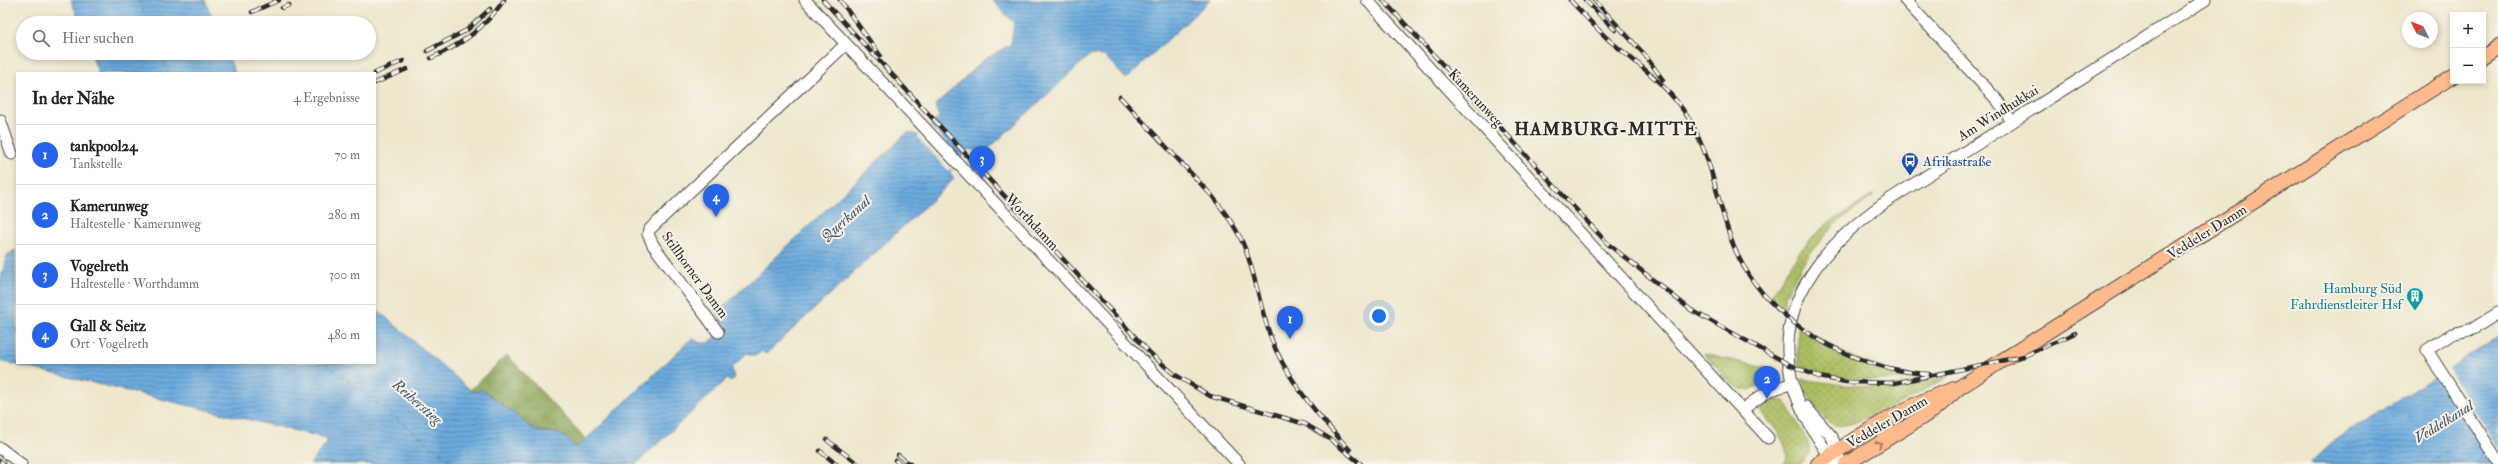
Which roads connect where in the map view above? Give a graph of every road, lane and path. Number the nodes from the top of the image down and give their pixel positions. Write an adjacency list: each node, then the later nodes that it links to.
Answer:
1 (805, 0): 5 (street, Worthdamm)
2 (1367, 0): 16 (street, Kamerunweg)
3 (1905, 0): 10 (street)
4 (2205, 0): 10 (street, Am Windhukkai)
5 (846, 44): 13 (street, Stillhorner Damm); 22 (street, Worthdamm)
6 (2498, 47): 7 (main road)
7 (2486, 55)
8 (2450, 78): 15 (main road, Veddeler Damm)
9 (0, 120): 11 (street)
10 (2012, 122): 14 (street, Am Windhukkai)
11 (12, 154)
12 (2498, 313): 20 (street)
13 (718, 332)
14 (1792, 383): 16 (street); 19 (street, Am Windhukkai)
15 (1960, 387): 19 (main road, Veddeler Damm); 23 (main road, Veddeler Damm, one-way to 15)
16 (1743, 410): 17 (street, Kamerunweg)
17 (1768, 438)
18 (0, 448): 21 (street)
19 (1832, 460)
20 (2498, 461)
21 (21, 464)
22 (1238, 464)
23 (1846, 464)

